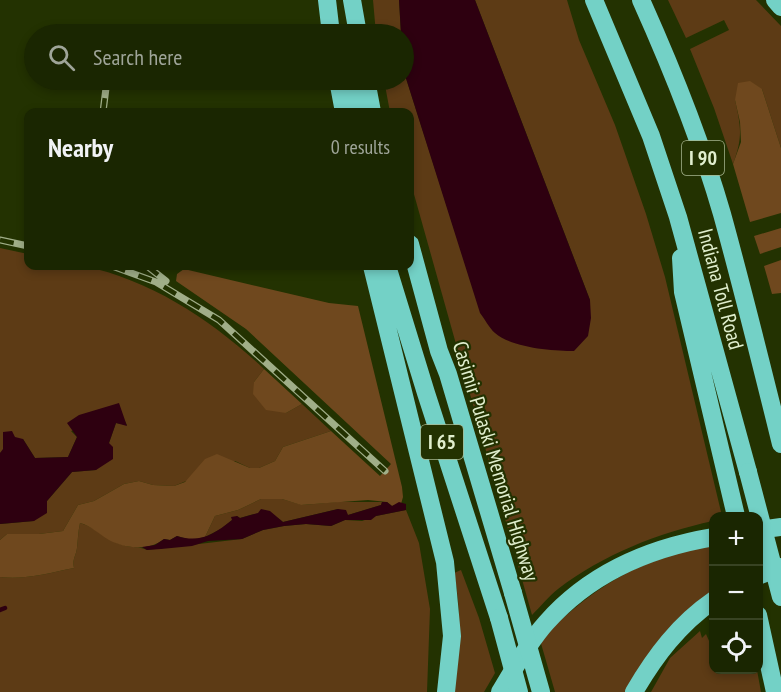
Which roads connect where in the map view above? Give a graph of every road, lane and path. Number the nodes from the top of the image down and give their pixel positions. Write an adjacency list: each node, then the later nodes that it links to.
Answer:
1 (327, 0): 7 (highway)
2 (352, 0): 8 (highway)
3 (594, 0): 15 (highway, Indiana Toll Road / I 90)
4 (641, 0): 19 (highway, Indiana Toll Road / I 90)
5 (775, 0): 6 (highway)
6 (781, 7)
7 (330, 24)
8 (356, 24)
9 (340, 90): 12 (highway)
10 (355, 90): 13 (highway)
11 (368, 90): 14 (highway)
12 (343, 108)
13 (358, 108)
14 (371, 108)
15 (678, 217): 22 (highway); 28 (highway, Indiana Toll Road / I 90, bridge)
16 (414, 269): 35 (highway, Casimir Pulaski Memorial Highway / I 65, bridge)
17 (373, 270): 32 (highway)
18 (388, 270): 34 (highway, Casimir Pulaski Memorial Highway / I 65, bridge)
19 (750, 321): 20 (highway); 21 (highway, Indiana Toll Road / I 90)
20 (781, 393)
21 (781, 444)
22 (735, 512)
23 (781, 527): 24 (highway)
24 (763, 529)
25 (709, 538): 33 (highway)
26 (781, 567): 27 (highway)
27 (763, 574)
28 (781, 597)
29 (709, 603): 36 (highway)
30 (760, 620): 31 (highway)
31 (775, 691)
32 (446, 692)
33 (500, 692)
34 (519, 692)
35 (541, 692)
36 (634, 692)

